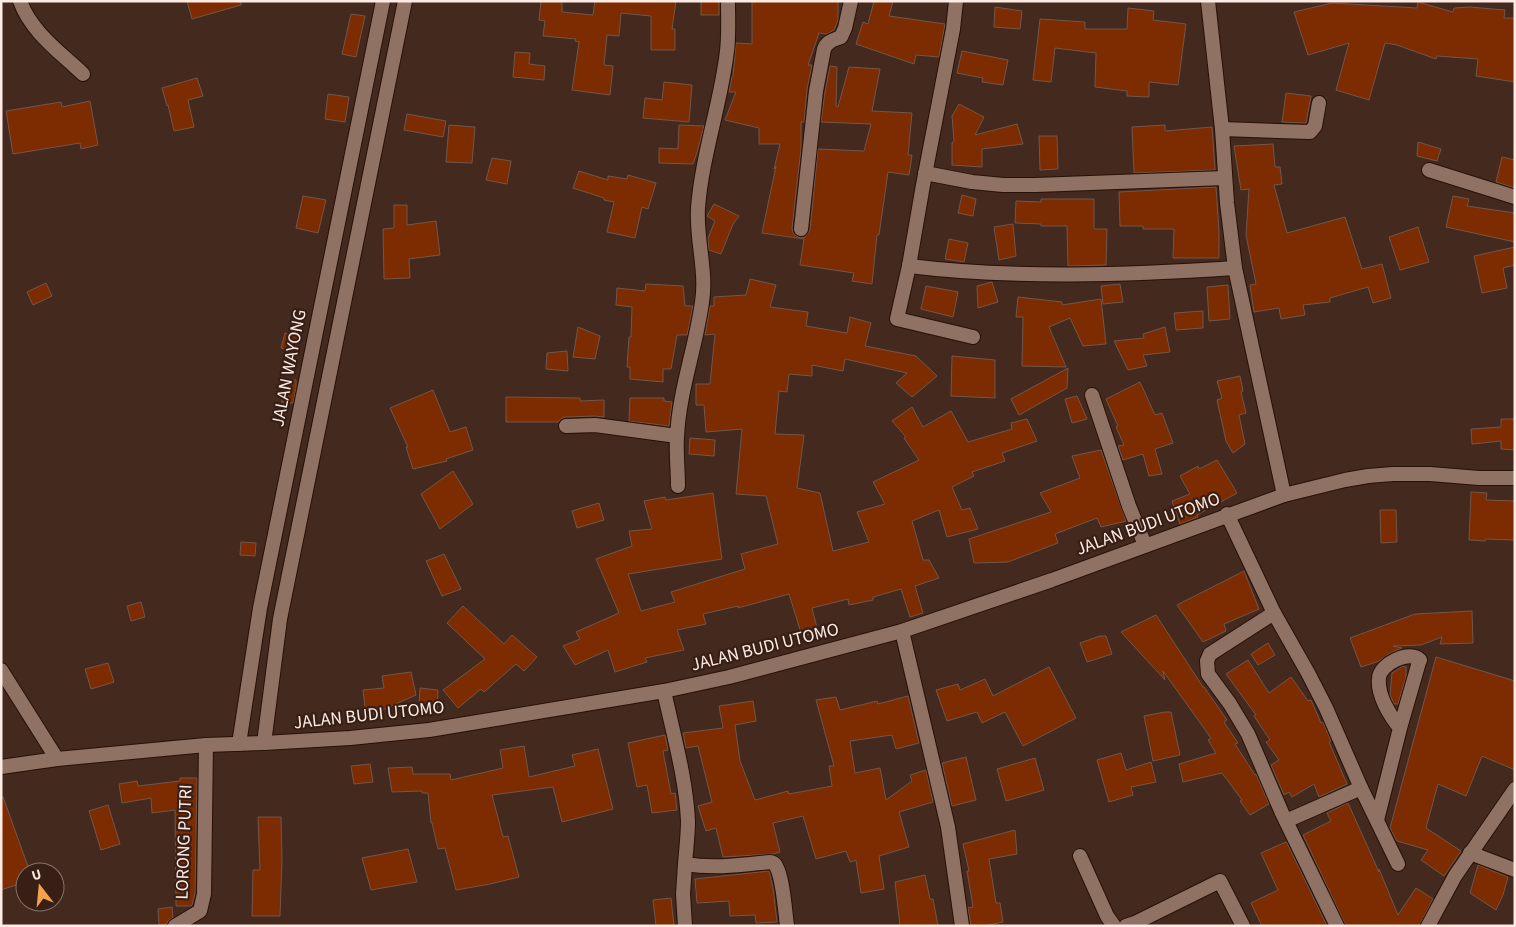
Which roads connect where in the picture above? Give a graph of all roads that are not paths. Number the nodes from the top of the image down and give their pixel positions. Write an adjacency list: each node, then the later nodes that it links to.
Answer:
1 (20, 1): 8 (street)
2 (383, 1): 33 (street, JALAN WAYONG)
3 (404, 1): 32 (street)
4 (728, 1): 21 (street)
5 (851, 1): 15 (street)
6 (956, 1): 12 (street)
7 (1208, 1): 10 (street)
8 (83, 74)
9 (1320, 104): 10 (street)
10 (1222, 129): 13 (street)
11 (1429, 170): 14 (street)
12 (925, 173): 13 (street); 16 (street)
13 (1225, 178): 17 (street)
14 (1515, 197)
15 (801, 229)
16 (909, 266): 17 (street); 18 (street)
17 (1235, 268): 24 (street)
18 (973, 337)
19 (1092, 395): 26 (street)
20 (566, 426): 21 (street)
21 (677, 436): 23 (street)
22 (1515, 478): 24 (street, JALAN BUDI UTOMO)
23 (678, 486)
24 (1284, 495): 25 (street, JALAN BUDI UTOMO)
25 (1227, 514): 26 (street, JALAN BUDI UTOMO); 27 (street)
26 (1145, 545): 28 (street, JALAN BUDI UTOMO)
27 (1274, 613): 37 (street); 40 (street)
28 (902, 631): 30 (street, JALAN BUDI UTOMO); 49 (street)
29 (1, 670): 35 (street)
30 (664, 691): 32 (street, JALAN BUDI UTOMO); 43 (street)
31 (1400, 728): 31 (street); 39 (street)
32 (264, 743): 33 (street, JALAN BUDI UTOMO)
33 (239, 744): 34 (street, JALAN BUDI UTOMO)
34 (206, 745): 35 (street, JALAN BUDI UTOMO); 46 (street, LORONG PUTRI)
35 (57, 759): 36 (street, JALAN BUDI UTOMO)
36 (1, 767)
37 (1361, 788): 39 (street); 40 (street)
38 (1515, 790): 41 (street)
39 (1377, 820): 44 (street)
40 (1286, 821): 53 (street)
41 (1470, 853): 45 (street); 54 (street)
42 (1080, 856): 50 (street)
43 (685, 864): 47 (street); 48 (street)
44 (1398, 864)
45 (1515, 870)
46 (175, 926)
47 (685, 926)
48 (787, 926)
49 (962, 926)
50 (1114, 926)
51 (1126, 926): 52 (street)
52 (1244, 926)
53 (1337, 926)
54 (1428, 926)

